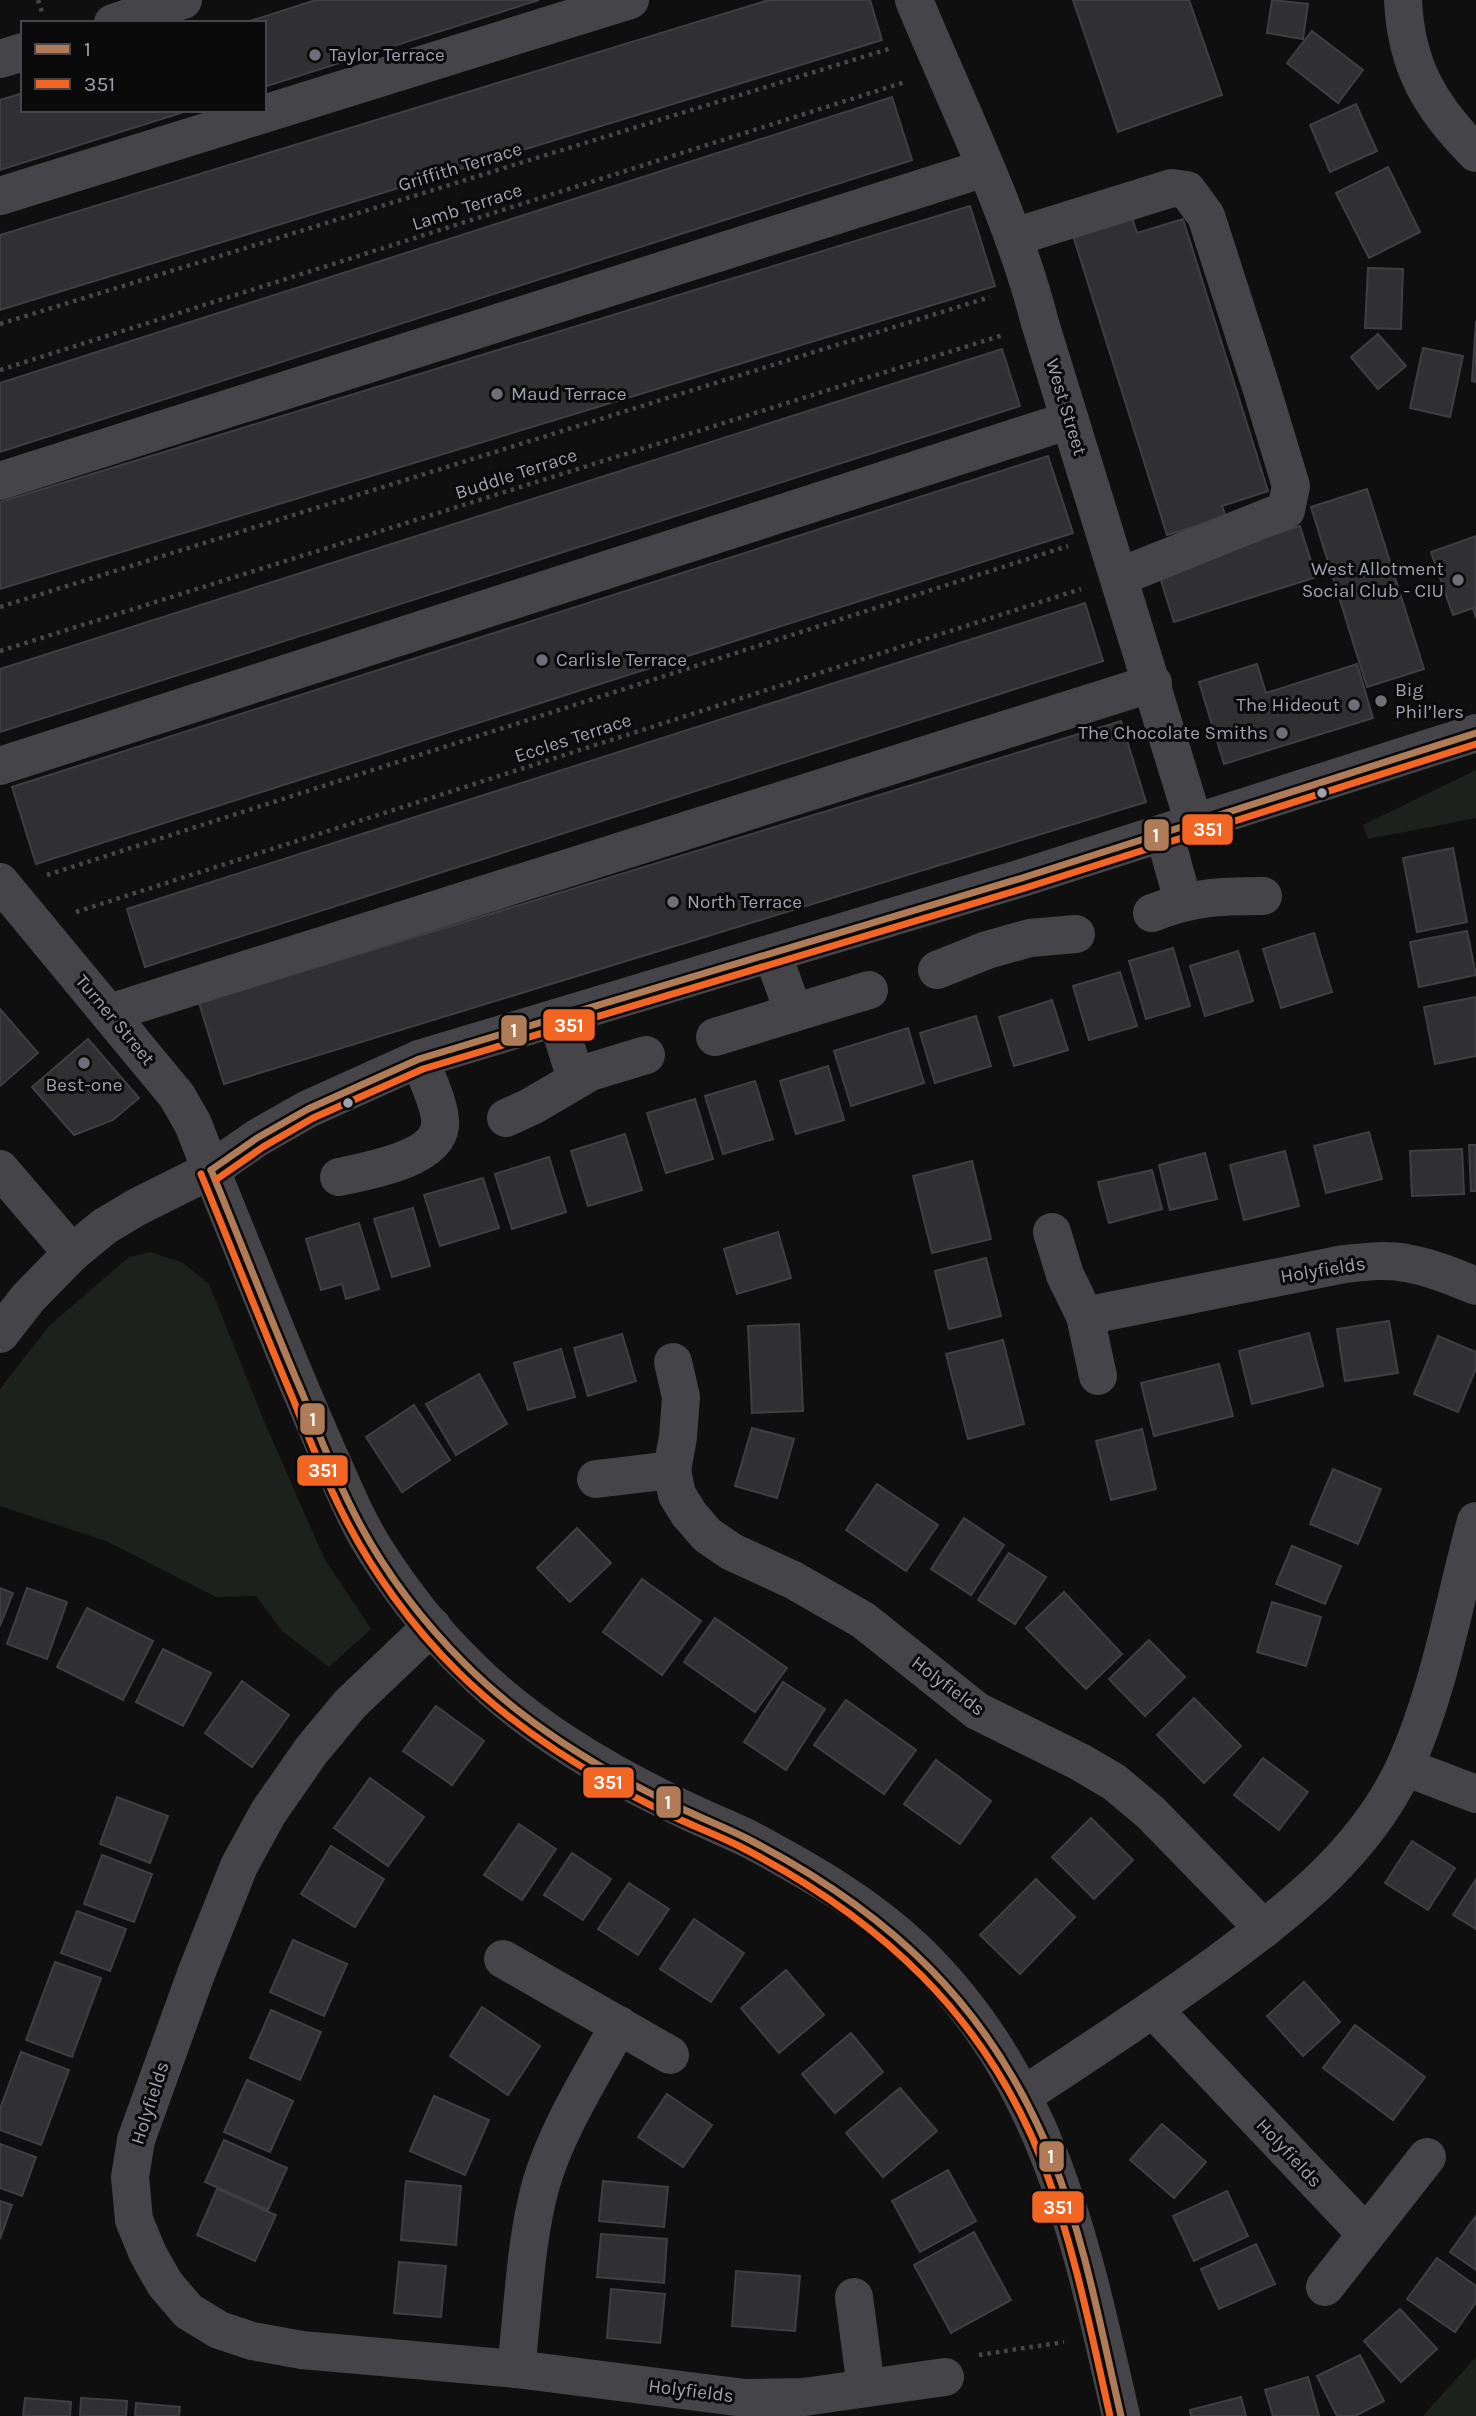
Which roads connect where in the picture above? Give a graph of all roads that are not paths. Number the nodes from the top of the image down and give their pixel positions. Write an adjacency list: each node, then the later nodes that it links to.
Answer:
1 (183, 0): 5 (street)
2 (630, 0): 10 (street)
3 (914, 0): 9 (street, West Street)
4 (1403, 0): 8 (street)
5 (119, 21)
6 (21, 53): 7 (street)
7 (0, 59)
8 (1476, 153)
9 (985, 168): 11 (street, West Street); 13 (street)
10 (0, 196)
11 (1014, 237): 12 (street, West Street); 14 (street)
12 (1070, 420): 14 (street, West Street); 17 (street)
13 (0, 481)
14 (1119, 577): 15 (street, West Street)
15 (1153, 683): 18 (street, West Street); 27 (street)
16 (1476, 733): 18 (street)
17 (0, 766)
18 (1179, 828): 19 (street); 21 (street, West Street)
19 (1022, 878): 23 (street); 24 (street)
20 (3, 885): 27 (street, Turner Street)
21 (1263, 896)
22 (1076, 934): 23 (street)
23 (1030, 938): 25 (street)
24 (772, 953): 28 (street); 29 (street)
25 (937, 970)
26 (869, 990): 28 (street)
27 (109, 1013): 36 (street, Turner Street)
28 (794, 1013): 30 (street)
29 (557, 1018): 32 (street); 33 (street)
30 (715, 1037)
31 (646, 1055): 33 (street)
32 (419, 1059): 36 (street); 37 (street)
33 (576, 1079): 34 (street)
34 (506, 1118)
35 (0, 1169): 39 (street)
36 (211, 1170): 39 (street); 48 (street)
37 (339, 1177)
38 (1052, 1232): 41 (street)
39 (72, 1253): 42 (street)
40 (1476, 1286): 41 (street, Holyfields)
41 (1085, 1316): 44 (street)
42 (0, 1334)
43 (673, 1362): 45 (street)
44 (1098, 1376)
45 (671, 1470): 46 (street); 51 (street, Holyfields)
46 (596, 1479)
47 (1476, 1521): 49 (street)
48 (432, 1626): 56 (street); 61 (street, Holyfields)
49 (1405, 1767): 50 (street); 51 (street)
50 (1476, 1794)
51 (1264, 1929): 53 (street)
52 (503, 1959): 54 (street)
53 (1154, 2010): 56 (street); 58 (street, Holyfields)
54 (619, 2025): 55 (street); 61 (street)
55 (670, 2055)
56 (1024, 2095): 64 (street)
57 (1427, 2157): 58 (street)
58 (1366, 2234): 59 (street)
59 (1325, 2287)
60 (854, 2297): 63 (street)
61 (516, 2369): 63 (street, Holyfields)
62 (946, 2377): 63 (street, Holyfields)
63 (866, 2388)
64 (1121, 2416)

